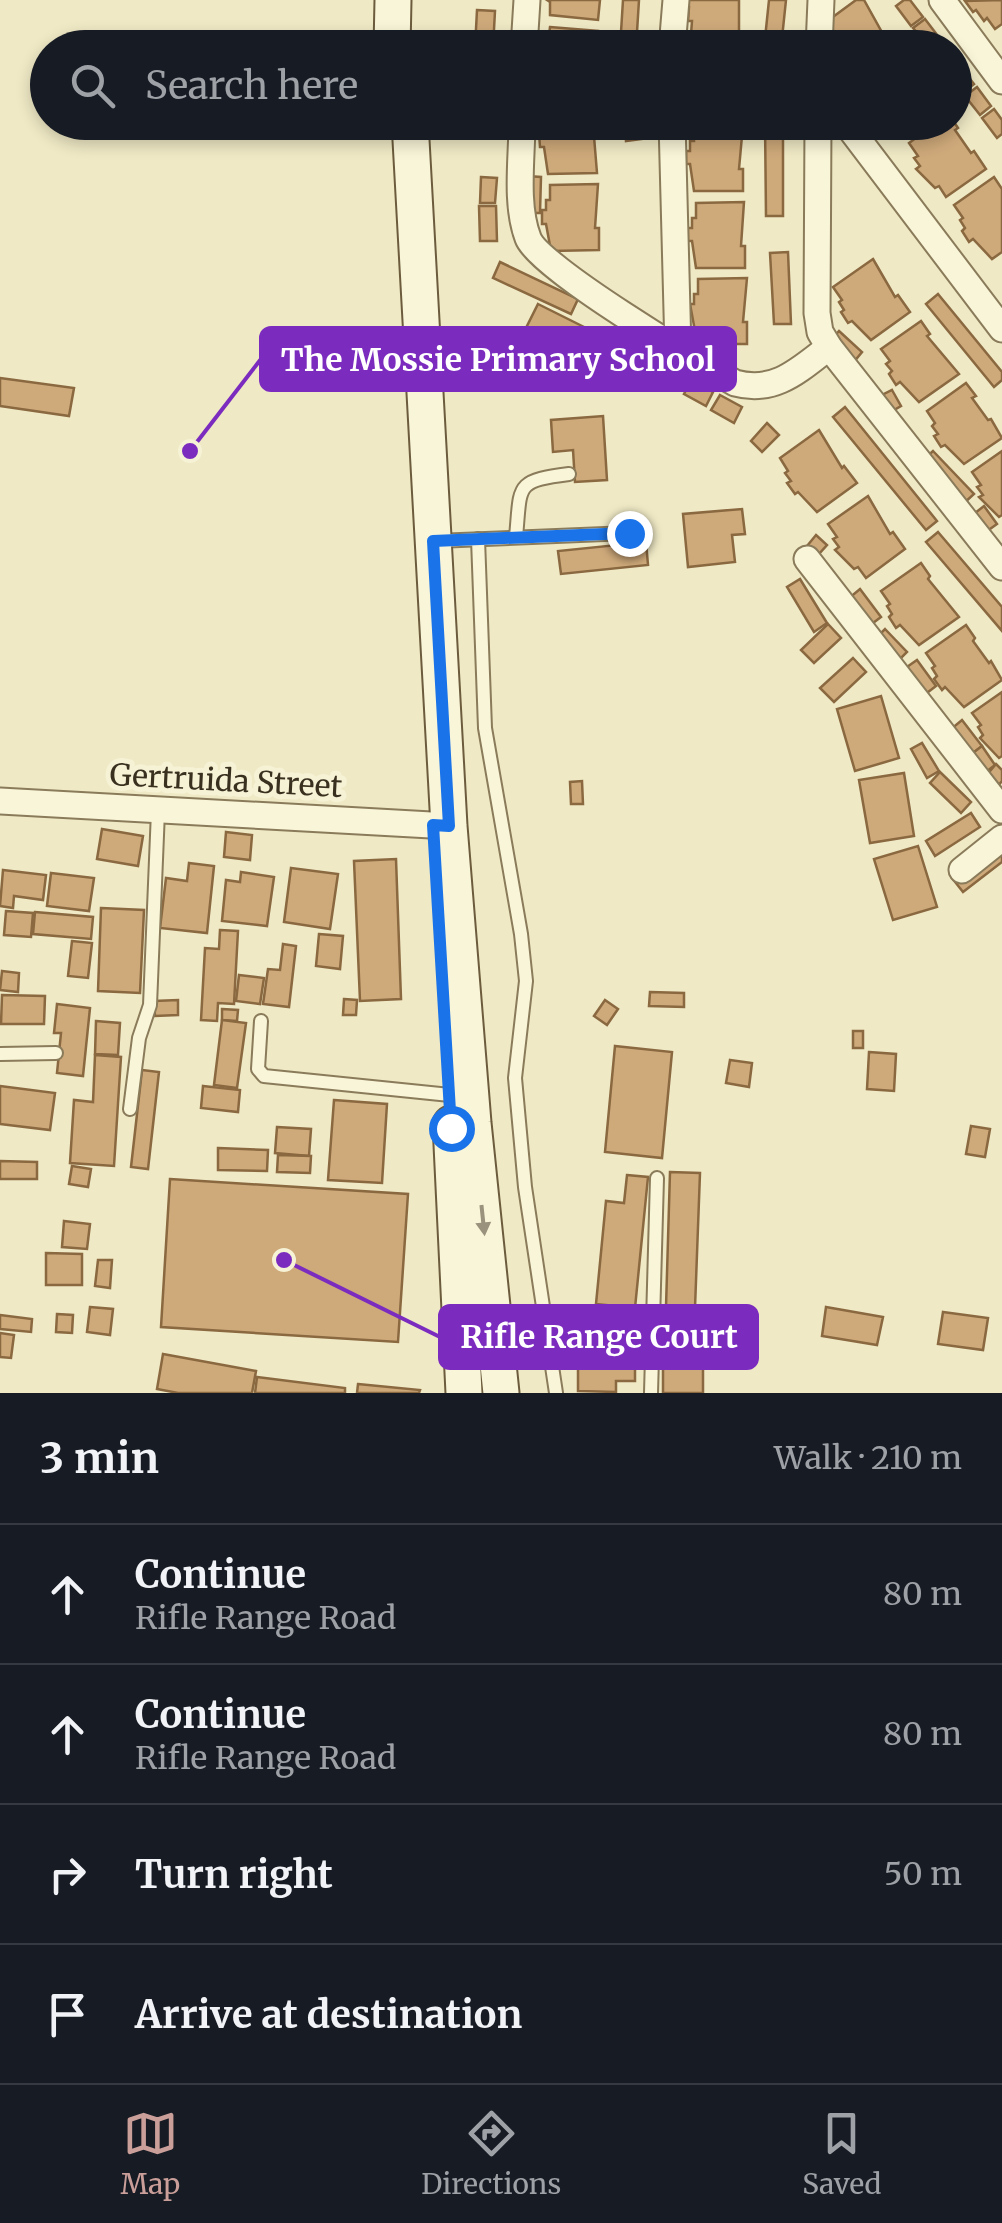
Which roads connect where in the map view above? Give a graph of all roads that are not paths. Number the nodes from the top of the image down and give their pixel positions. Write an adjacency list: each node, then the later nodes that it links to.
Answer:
1 (392, 0): 7 (main road)
2 (407, 0): 8 (main road)
3 (527, 0): 9 (street)
4 (676, 0): 10 (street)
5 (820, 0): 11 (street)
6 (942, 0): 12 (street)
7 (392, 30)
8 (407, 30)
9 (525, 30)
10 (674, 30)
11 (819, 30)
12 (964, 30)
13 (972, 40): 14 (street)
14 (1002, 81)
15 (395, 140): 34 (main road)
16 (411, 140): 28 (main road)
17 (522, 140): 22 (street)
18 (672, 140): 22 (street)
19 (818, 140): 23 (street)
20 (859, 140): 21 (street)
21 (1002, 329)
22 (678, 348): 23 (street)
23 (829, 348): 30 (street)
24 (569, 474): 26 (lane)
25 (629, 533): 26 (lane)
26 (516, 537): 27 (lane)
27 (478, 539): 28 (lane); 45 (lane)
28 (433, 541): 34 (main road)
29 (807, 559): 33 (street)
30 (1002, 566)
31 (0, 801): 32 (street, Gertruida Street)
32 (158, 810): 34 (street, Gertruida Street); 41 (lane)
33 (1002, 810)
34 (441, 826): 40 (main road); 44 (main road, one-way to 44)
35 (1002, 838): 36 (street)
36 (962, 870)
37 (261, 1020): 40 (lane)
38 (56, 1053): 39 (lane)
39 (0, 1054)
40 (450, 1095): 43 (main road)
41 (130, 1109)
42 (657, 1178): 46 (lane)
43 (464, 1393)
44 (501, 1393)
45 (556, 1393)
46 (652, 1393)

